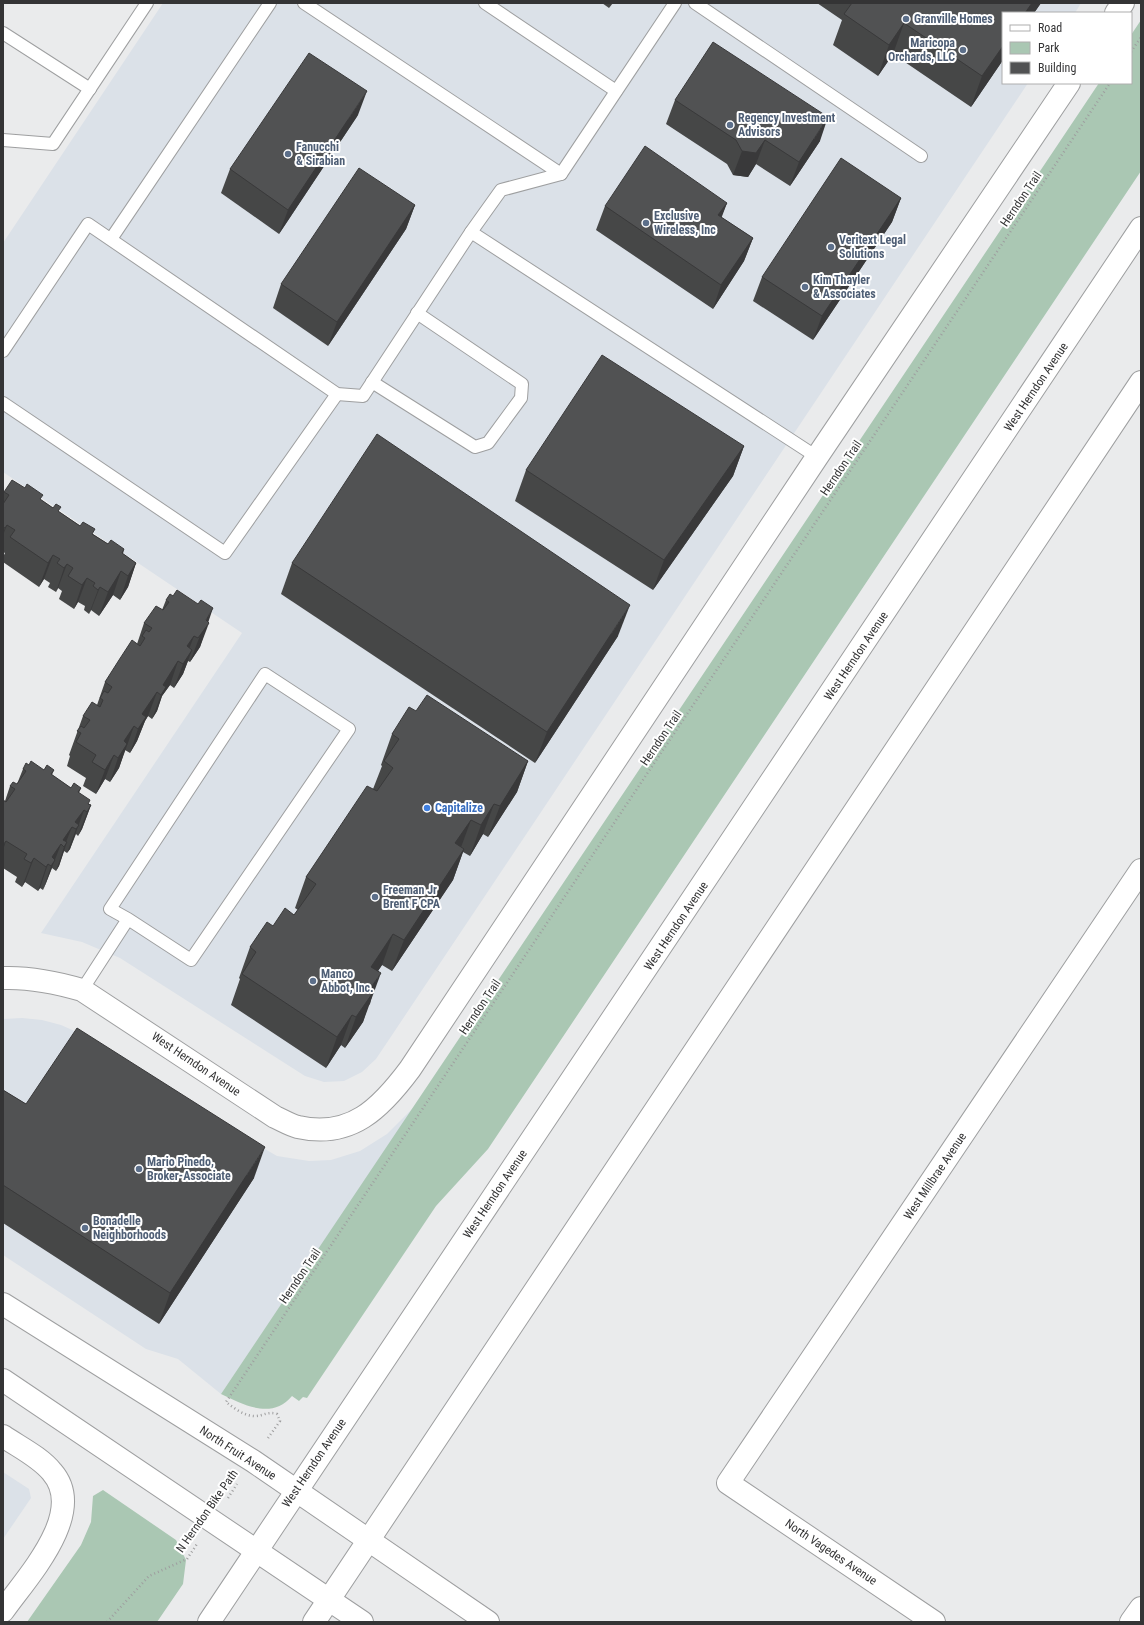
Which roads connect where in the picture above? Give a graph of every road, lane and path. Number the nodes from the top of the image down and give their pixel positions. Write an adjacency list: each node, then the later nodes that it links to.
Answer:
1 (147, 3): 14 (lane)
2 (270, 3): 21 (lane)
3 (304, 3): 18 (lane)
4 (485, 3): 15 (lane)
5 (675, 3): 15 (lane)
6 (695, 3): 17 (lane)
7 (1123, 3): 8 (street)
8 (1117, 12)
9 (3, 33): 14 (lane)
10 (1141, 37): 11 (path)
11 (1132, 50)
12 (1068, 84): 28 (street, West Herndon Avenue)
13 (1109, 84): 35 (path, Herndon Trail)
14 (90, 89): 16 (lane)
15 (616, 91): 18 (lane)
16 (3, 140)
17 (921, 156)
18 (561, 174): 20 (lane)
19 (1141, 228): 39 (street, West Herndon Avenue)
20 (471, 232): 22 (lane); 28 (lane)
21 (111, 240): 23 (lane); 26 (lane)
22 (417, 313): 24 (lane); 24 (lane)
23 (3, 351)
24 (372, 382): 26 (lane)
25 (1141, 382): 41 (street)
26 (337, 394): 27 (lane)
27 (3, 404)
28 (817, 457): 32 (street, West Herndon Avenue)
29 (1141, 870): 38 (street, West Millbrae Avenue)
30 (128, 919): 30 (lane); 32 (lane)
31 (3, 978): 32 (street, West Herndon Avenue)
32 (82, 990)
33 (3, 1304): 37 (street, North Fruit Avenue)
34 (3, 1380): 40 (street)
35 (226, 1402): 37 (path, N Herndon Bike Path)
36 (3, 1436): 45 (street)
37 (252, 1461): 39 (street, North Fruit Avenue); 40 (path, N Herndon Bike Path)
38 (728, 1483): 51 (street, North Vagedes Avenue)
39 (296, 1490): 41 (street, North Fruit Avenue); 42 (street, West Herndon Avenue)
40 (212, 1521): 42 (street); 46 (path, N Herndon Bike Path)
41 (368, 1539): 43 (street); 50 (street, North Fruit Avenue)
42 (256, 1551): 43 (street); 47 (street, West Herndon Avenue)
43 (328, 1600): 48 (street); 49 (street)
44 (1141, 1608): 52 (street)
45 (3, 1611)
46 (107, 1622)
47 (209, 1622)
48 (314, 1622)
49 (362, 1622)
50 (488, 1622)
51 (934, 1622)
52 (1131, 1622)

